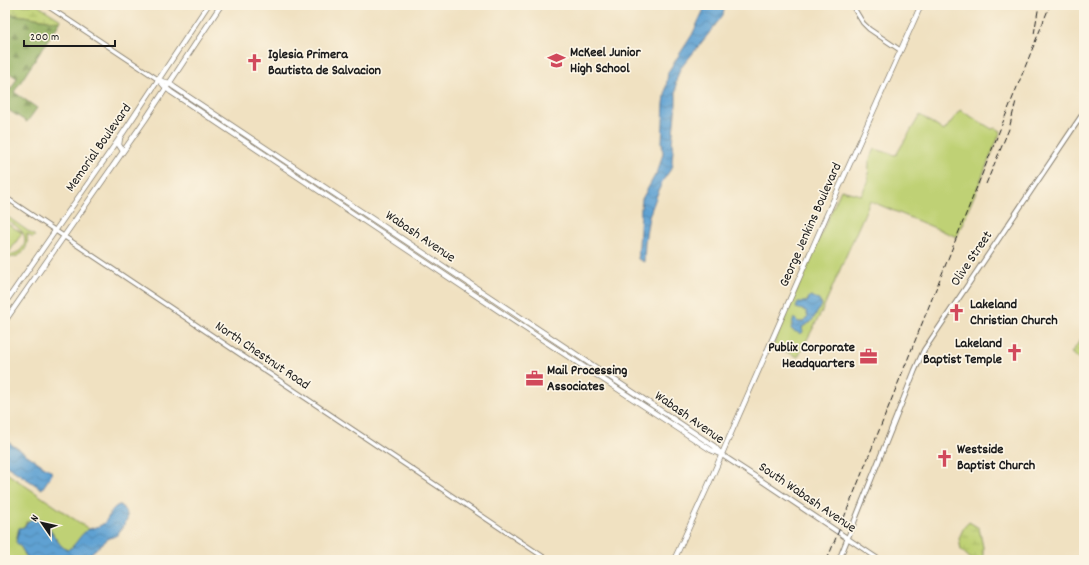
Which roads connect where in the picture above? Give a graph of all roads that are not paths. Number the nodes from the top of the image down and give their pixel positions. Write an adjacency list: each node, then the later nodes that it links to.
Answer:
1 (46, 5): 7 (street)
2 (208, 5): 7 (main road, Memorial Boulevard)
3 (221, 5): 8 (main road, Memorial Boulevard)
4 (852, 5): 6 (street)
5 (921, 5): 6 (main road, George Jenkins Boulevard)
6 (900, 50): 20 (main road, George Jenkins Boulevard)
7 (159, 80): 8 (main road, Wabash Avenue); 9 (main road, Wabash Avenue); 11 (main road, Memorial Boulevard)
8 (169, 84): 9 (main road, Memorial Boulevard); 18 (main road, Wabash Avenue)
9 (166, 88): 12 (main road, Memorial Boulevard); 19 (main road, Wabash Avenue)
10 (1084, 112): 21 (main road, Olive Street)
11 (121, 136): 12 (main road); 14 (main road, Memorial Boulevard)
12 (123, 151): 15 (main road, Memorial Boulevard)
13 (5, 197): 14 (street, North Chestnut Road)
14 (55, 231): 15 (street, North Chestnut Road); 16 (main road, Memorial Boulevard)
15 (63, 236): 17 (main road, Memorial Boulevard); 22 (street, North Chestnut Road)
16 (5, 303)
17 (5, 321)
18 (651, 404): 19 (main road); 20 (main road, Wabash Avenue)
19 (648, 409): 20 (main road, Wabash Avenue)
20 (722, 455): 21 (main road, South Wabash Avenue); 23 (main road, George Jenkins Boulevard)
21 (847, 538): 24 (main road, Olive Street); 25 (street, South Wabash Avenue)
22 (548, 560)
23 (674, 560)
24 (839, 560)
25 (880, 560)

